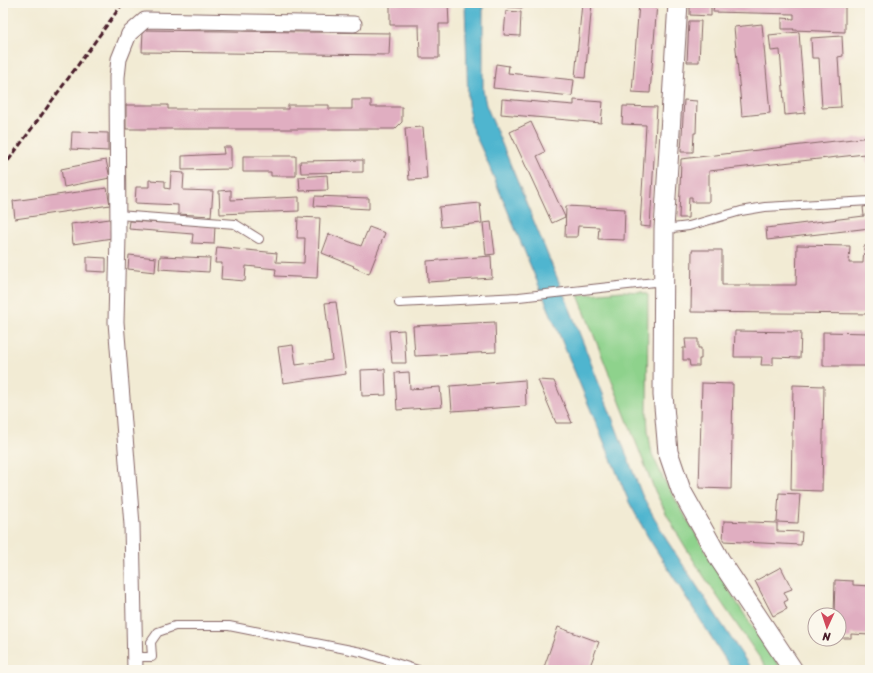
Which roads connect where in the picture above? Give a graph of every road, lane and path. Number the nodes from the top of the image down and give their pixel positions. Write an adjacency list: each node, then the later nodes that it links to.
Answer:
1 (678, 3): 5 (street)
2 (354, 24): 4 (street)
3 (870, 201): 5 (lane)
4 (118, 215): 6 (lane); 9 (street)
5 (664, 229): 7 (street)
6 (260, 239)
7 (664, 282): 8 (lane); 11 (street)
8 (399, 303)
9 (135, 663): 10 (lane)
10 (418, 670)
11 (793, 670)

